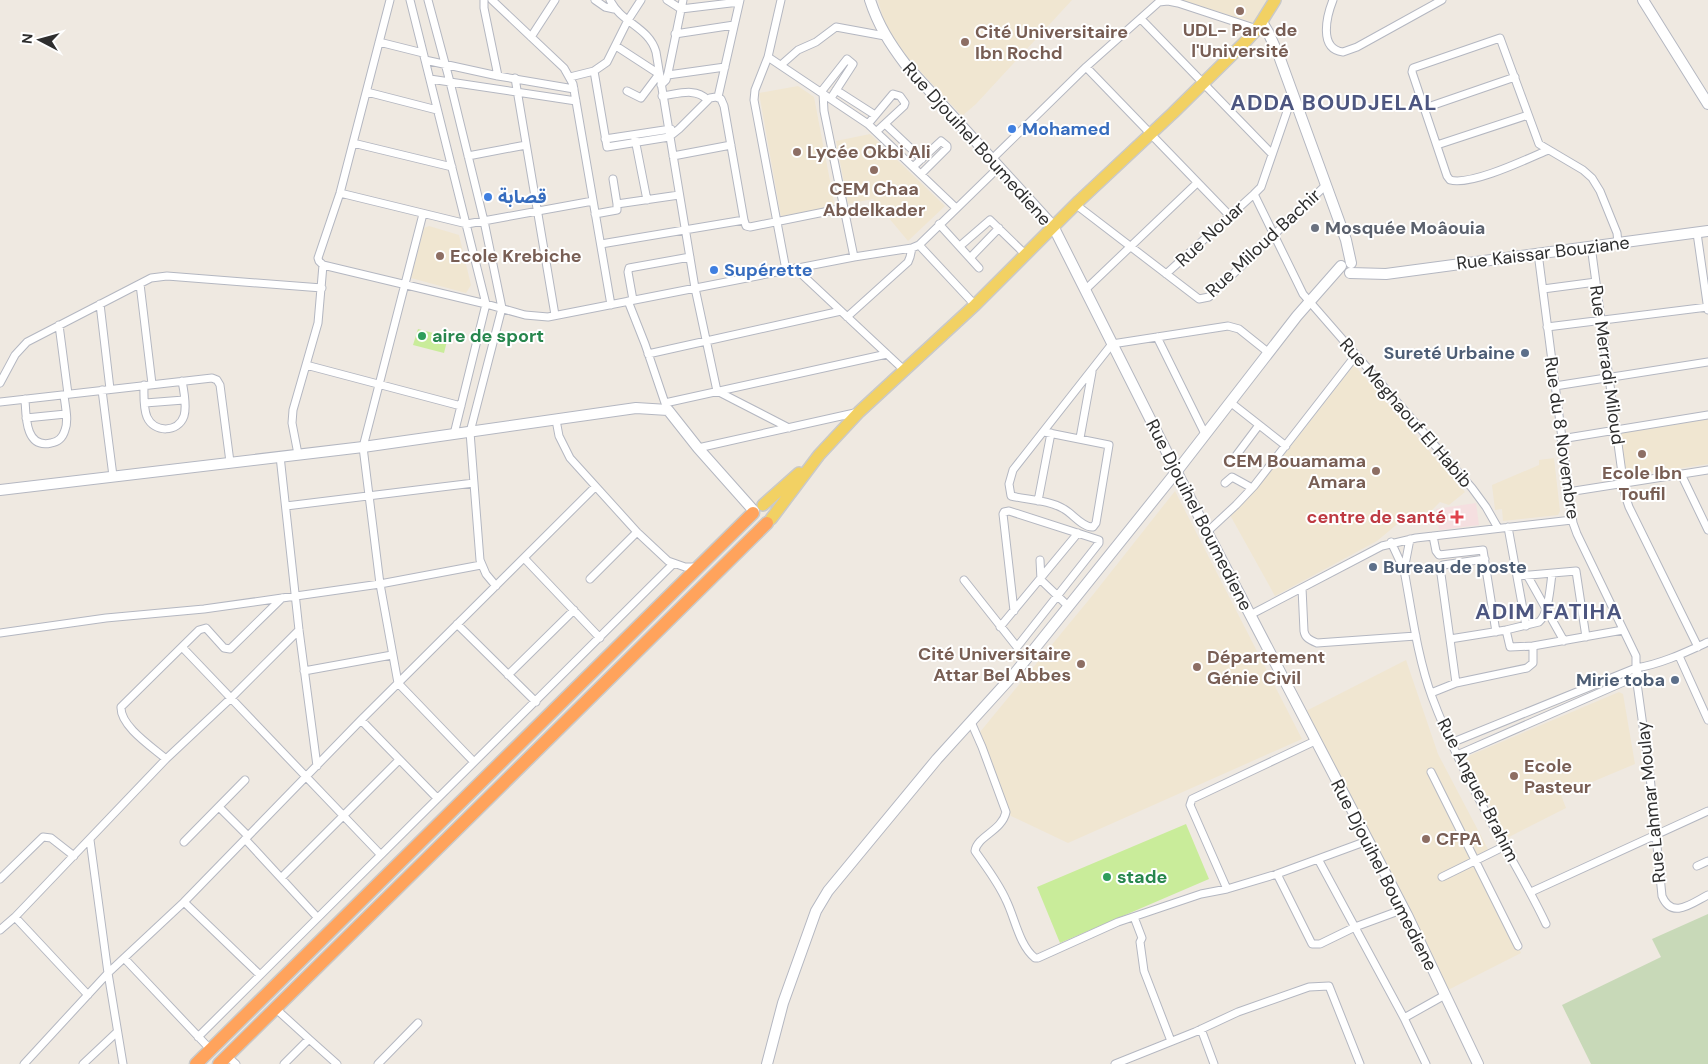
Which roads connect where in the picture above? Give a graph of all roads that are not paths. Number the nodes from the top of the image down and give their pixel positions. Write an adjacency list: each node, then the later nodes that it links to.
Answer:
1 (390, 0): 28 (street)
2 (410, 0): 30 (street)
3 (428, 0): 32 (street)
4 (484, 0): 39 (street)
5 (492, 0): 27 (street)
6 (555, 0): 27 (street)
7 (595, 0): 19 (street)
8 (610, 0): 19 (street)
9 (641, 0): 22 (street)
10 (667, 0): 20 (street)
11 (683, 0): 20 (street)
12 (781, 0): 31 (street)
13 (870, 0): 26 (main road, Rue Djouihel Boumediene)
14 (1275, 0): 24 (main road)
15 (1333, 0): 16 (street)
16 (1442, 0)
17 (1643, 0): 59 (main road)
18 (740, 1): 20 (street); 23 (street)
19 (614, 9): 22 (street)
20 (681, 9): 25 (street)
21 (1142, 19): 24 (street); 35 (street); 45 (street)
22 (628, 20): 29 (street); 37 (street)
23 (734, 25): 25 (street); 34 (street)
24 (1260, 25): 45 (main road); 53 (main road)
25 (675, 34): 38 (street)
26 (885, 36): 33 (street); 83 (main road, Rue Djouihel Boumediene)
27 (531, 37): 40 (street)
28 (380, 42): 30 (street); 50 (street)
29 (616, 46): 36 (street); 37 (street)
30 (424, 56): 32 (street); 43 (street)
31 (768, 57): 33 (street); 105 (street)
32 (446, 64): 39 (street); 44 (street)
33 (782, 66): 51 (street)
34 (725, 67): 38 (street); 55 (street)
35 (1086, 68): 70 (street); 83 (street)
36 (594, 71): 40 (street); 72 (street)
37 (659, 74): 46 (street); 49 (street)
38 (668, 75): 46 (street)
39 (498, 76): 42 (street)
40 (570, 77): 47 (street)
41 (1515, 77): 60 (street); 60 (street); 63 (street)
42 (515, 78): 47 (street); 52 (street)
43 (430, 79): 44 (street); 61 (street)
44 (450, 82): 52 (street); 80 (street)
45 (1203, 83): 70 (main road); 79 (street)
46 (661, 86): 54 (street)
47 (574, 88): 58 (street)
48 (836, 90): 51 (street); 56 (street); 62 (street)
49 (627, 91)
50 (366, 92): 61 (street); 74 (street)
51 (822, 92): 56 (street); 97 (street)
52 (518, 94): 58 (street); 75 (street)
53 (1293, 94): 79 (street, Rue Nouar); 89 (main road)
54 (662, 96): 57 (street); 66 (street)
55 (718, 98): 57 (street); 76 (street)
56 (831, 98): 64 (street)
57 (708, 100): 67 (street)
58 (576, 101): 94 (street)
59 (1708, 104)
60 (1425, 108): 77 (street)
61 (437, 110): 85 (street)
62 (874, 115): 64 (street); 65 (street)
63 (1528, 115): 77 (street); 78 (street)
64 (868, 124): 68 (street)
65 (885, 124): 68 (street); 82 (street)
66 (668, 128): 67 (street); 69 (street); 71 (street)
67 (679, 130): 71 (street)
68 (877, 132): 84 (street)
69 (634, 134): 72 (street); 73 (street)
70 (1150, 134): 88 (street); 96 (main road)
71 (669, 137): 73 (street); 81 (street)
72 (606, 138): 73 (street)
73 (636, 142): 93 (street)
74 (353, 143): 85 (street); 90 (street)
75 (526, 145): 80 (street); 99 (street)
76 (732, 145): 81 (street); 103 (street)
77 (1437, 145): 78 (street)
78 (1548, 150): 114 (street)
79 (1272, 154): 91 (street, Rue Nouar)
80 (468, 156): 104 (street)
81 (672, 156): 92 (street)
82 (922, 159): 84 (street); 86 (street)
83 (995, 164): 98 (street); 108 (main road, Rue Djouihel Boumediene)
84 (914, 166): 86 (street)
85 (452, 167): 106 (street)
86 (921, 174): 98 (street)
87 (613, 179): 95 (street)
88 (1197, 183): 102 (street); 119 (street)
89 (1326, 185): 113 (street, Rue Miloud Bachir); 126 (main road)
90 (340, 194): 100 (street); 125 (street)
91 (1254, 194): 102 (street, Rue Nouar); 113 (street, Rue Meghaouf El Habib)
92 (679, 195): 93 (street); 110 (street)
93 (647, 200): 95 (street)
94 (593, 201): 99 (street); 101 (street)
95 (617, 204): 101 (street)
96 (1075, 204): 108 (main road); 119 (street)
97 (844, 208): 105 (street); 123 (street)
98 (956, 208): 107 (street)
99 (538, 211): 104 (street); 147 (street)
100 (423, 214): 106 (street); 133 (street)
101 (596, 214): 115 (street)
102 (1230, 216): 130 (street, Rue Nouar)
103 (744, 220): 105 (street); 110 (street)
104 (484, 221): 106 (street); 144 (street)
105 (776, 221): 129 (street)
106 (467, 224): 141 (street)
107 (939, 224): 116 (street); 117 (street)
108 (1053, 226): 121 (main road); 137 (main road, Rue Djouihel Boumediene)
109 (999, 228): 117 (street); 121 (street); 124 (street)
110 (685, 230): 115 (street); 122 (street)
111 (1708, 231): 112 (main road, Rue Kaissar Bouziane)
112 (1696, 233): 114 (main road, Rue Kaissar Bouziane); 145 (street)
113 (1274, 234): 130 (street, Rue Miloud Bachir); 139 (street, Rue Meghaouf El Habib)
114 (1618, 243): 118 (main road, Rue Kaissar Bouziane)
115 (601, 244): 142 (street)
116 (915, 246): 123 (street); 143 (street); 148 (street)
117 (960, 246): 124 (street)
118 (1592, 246): 120 (main road, Rue Kaissar Bouziane); 131 (street, Rue Merradi Miloud)
119 (1130, 247): 130 (street); 137 (street)
120 (1538, 253): 126 (main road, Rue Kaissar Bouziane); 136 (street, Rue du 8 Novembre)
121 (1025, 254): 143 (main road)
122 (690, 257): 135 (street); 138 (street)
123 (854, 257): 127 (street)
124 (970, 258): 128 (street)
125 (323, 265): 133 (street); 134 (street)
126 (1347, 267): 139 (main road)
127 (795, 268): 129 (street); 146 (street)
128 (979, 268)
129 (786, 270): 135 (street)
130 (1166, 274)
131 (1596, 282): 136 (street); 149 (street, Rue Merradi Miloud)
132 (140, 284): 134 (street); 140 (street); 166 (street)
133 (405, 284): 141 (street); 167 (street)
134 (322, 288): 160 (street)
135 (695, 288): 138 (street); 153 (street)
136 (1543, 289): 151 (street, Rue du 8 Novembre)
137 (1085, 290): 154 (main road, Rue Djouihel Boumediene)
138 (630, 301): 142 (street); 156 (street)
139 (1309, 301): 155 (main road); 158 (street, Rue Meghaouf El Habib)
140 (100, 304): 150 (street); 170 (street)
141 (486, 304): 144 (street); 178 (street)
142 (611, 304): 147 (street)
143 (975, 305): 162 (main road)
144 (502, 308): 147 (street); 188 (street)
145 (1708, 308): 149 (street)
146 (841, 311): 148 (street); 153 (street)
147 (555, 315)
148 (847, 317): 157 (street)
149 (1602, 320): 151 (street); 163 (street, Rue Merradi Miloud)
150 (59, 325): 165 (street); 172 (street)
151 (1548, 327): 169 (street, Rue du 8 Novembre)
152 (1157, 337): 154 (street); 155 (street); 191 (street)
153 (705, 342): 156 (street); 171 (street)
154 (1112, 344): 161 (street); 203 (main road, Rue Djouihel Boumediene)
155 (1269, 352): 176 (main road)
156 (648, 354): 179 (street)
157 (887, 354): 162 (street); 171 (street)
158 (1356, 355): 194 (street); 220 (street, Rue Meghaouf El Habib)
159 (1708, 362): 163 (street)
160 (306, 365): 167 (street); 197 (street)
161 (1093, 369): 189 (street); 192 (street)
162 (904, 370): 180 (main road)
163 (1608, 378): 169 (street); 187 (street, Rue Merradi Miloud)
164 (182, 381): 166 (street); 174 (street); 201 (street)
165 (0, 383)
166 (152, 384): 168 (street)
167 (380, 384): 178 (street); 195 (street)
168 (144, 385): 170 (street); 177 (street)
169 (1555, 386): 193 (street, Rue du 8 Novembre)
170 (106, 390): 172 (street); 205 (street)
171 (717, 392): 179 (street); 186 (street)
172 (66, 395): 173 (street); 181 (street)
173 (25, 399): 175 (street); 183 (street)
174 (184, 400): 177 (street); 177 (street)
175 (0, 402)
176 (1230, 402): 185 (street); 191 (main road)
177 (145, 404)
178 (461, 406): 190 (street)
179 (666, 407): 184 (main road); 196 (main road)
180 (859, 412): 186 (street); 198 (main road)
181 (66, 414): 183 (street); 183 (street)
182 (1708, 415): 187 (street)
183 (26, 418)
184 (556, 420): 188 (main road); 209 (street)
185 (1259, 425): 194 (street); 200 (street)
186 (789, 428): 196 (street)
187 (1616, 430): 193 (street); 208 (street, Rue Merradi Miloud)
188 (470, 432): 190 (main road); 206 (street)
189 (1048, 432): 192 (street); 214 (street); 214 (street)
190 (454, 434): 195 (main road)
191 (1205, 434): 203 (main road)
192 (1080, 438): 214 (street)
193 (1561, 439): 212 (street, Rue du 8 Novembre)
194 (1286, 446): 210 (street)
195 (363, 447): 197 (main road); 213 (street)
196 (698, 448): 216 (main road)
197 (298, 454): 199 (main road)
198 (819, 455): 216 (main road); 218 (main road)
199 (280, 456): 201 (main road); 215 (street)
200 (1232, 461)
201 (230, 462): 205 (main road)
202 (1708, 470): 204 (street)
203 (1176, 472): 223 (main road, Rue Djouihel Boumediene); 247 (main road)
204 (1682, 474): 208 (street); 221 (street)
205 (113, 476): 211 (main road)
206 (474, 483): 213 (street); 232 (street)
207 (1225, 483): 210 (street)
208 (1623, 483): 212 (street); 267 (street, Rue Merradi Miloud)
209 (595, 487): 222 (street); 228 (street)
210 (1252, 488): 223 (street)
211 (0, 490)
212 (1568, 492): 217 (street, Rue du 8 Novembre)
213 (368, 496): 215 (street); 241 (street)
214 (1038, 501)
215 (286, 506): 245 (street)
216 (757, 509): 218 (main road); 218 (main road); 233 (highway)
217 (1572, 520): 219 (street); 257 (street, Rue du 8 Novembre)
218 (769, 521): 329 (highway)
219 (1508, 527): 220 (street); 237 (street)
220 (1498, 528): 225 (street)
221 (1708, 530)
222 (637, 532): 231 (street); 238 (street)
223 (1207, 532): 251 (main road, Rue Djouihel Boumediene)
224 (1078, 533): 240 (street); 244 (street); 249 (street)
225 (1433, 536): 226 (street); 229 (street)
226 (1410, 539): 227 (street); 234 (street)
227 (1391, 542): 234 (street); 243 (street)
228 (524, 558): 242 (street); 248 (street)
229 (1485, 559): 258 (street); 263 (street)
230 (1040, 560): 240 (street)
231 (674, 564): 233 (street); 262 (street)
232 (481, 565): 241 (street); 242 (street)
233 (698, 568): 337 (highway)
234 (1404, 570): 260 (street, Rue Anguet Brahim)
235 (1552, 574): 236 (street); 250 (street); 261 (street)
236 (1527, 575): 237 (street); 250 (street)
237 (1518, 576): 253 (street)
238 (590, 579)
239 (964, 580): 254 (street)
240 (1041, 580): 244 (street); 249 (street)
241 (380, 584): 245 (street); 269 (street)
242 (496, 586): 252 (street)
243 (1302, 588): 251 (street); 260 (street)
244 (1059, 595): 247 (street); 254 (street)
245 (295, 596): 246 (street); 255 (street)
246 (282, 598): 259 (street); 268 (street)
247 (1068, 606): 281 (main road)
248 (574, 610): 262 (street); 273 (street)
249 (1014, 611): 254 (street)
250 (1546, 611): 253 (street); 264 (street)
251 (1250, 616): 282 (main road, Rue Djouihel Boumediene)
252 (457, 624): 273 (street); 274 (street)
253 (1526, 626): 256 (street)
254 (1000, 628)
255 (298, 630): 271 (street); 277 (street)
256 (1506, 630): 258 (street); 266 (street)
257 (1623, 630): 261 (street); 272 (street, Rue du 8 Novembre)
258 (1496, 632): 263 (street)
259 (0, 633)
260 (1416, 636): 276 (street, Rue Anguet Brahim)
261 (1586, 637): 264 (street)
262 (600, 638): 278 (street)
263 (1450, 639): 275 (street)
264 (1564, 641): 266 (street)
265 (1708, 642): 267 (street)
266 (1533, 646): 275 (street)
267 (1698, 646): 270 (street)
268 (182, 647): 277 (street); 285 (street)
269 (392, 655): 271 (street); 274 (street)
270 (1679, 656): 272 (street); 280 (street)
271 (304, 672): 288 (street)
272 (1636, 672): 283 (street); 284 (street); 296 (street, Rue Lahmar Moulay)
273 (508, 675): 278 (street)
274 (398, 683): 279 (street); 287 (street)
275 (1456, 683): 276 (street)
276 (1430, 693): 283 (street, Rue Anguet Brahim)
277 (230, 699): 285 (street); 290 (street)
278 (536, 702): 287 (street)
279 (361, 720): 286 (street); 288 (street)
280 (1708, 720)
281 (971, 722): 318 (street); 346 (main road)
282 (1315, 741): 299 (main road, Rue Djouihel Boumediene); 312 (street)
283 (1451, 743): 284 (street, Rue Anguet Brahim)
284 (1457, 755): 301 (street, Rue Anguet Brahim)
285 (166, 760): 298 (street)
286 (399, 760): 292 (street); 295 (street)
287 (474, 762): 292 (street)
288 (316, 766): 290 (street)
289 (1431, 772): 306 (street)
290 (307, 776): 295 (street); 297 (street)
291 (245, 780): 293 (street)
292 (438, 798): 302 (street)
293 (219, 808): 297 (street); 300 (street)
294 (1708, 811): 296 (street)
295 (344, 815): 302 (street); 311 (street)
296 (1656, 836): 313 (street); 314 (street, Rue Lahmar Moulay)
297 (247, 838): 311 (street); 315 (street)
298 (90, 840): 303 (street); 325 (street)
299 (1368, 841): 304 (street); 316 (main road, Rue Djouihel Boumediene)
300 (184, 842)
301 (1504, 846): 306 (street); 313 (street, Rue Anguet Brahim)
302 (380, 854): 319 (street)
303 (74, 856): 310 (street); 317 (street)
304 (1318, 859): 308 (street); 321 (street)
305 (1708, 860): 307 (street)
306 (1475, 861): 309 (street); 323 (street)
307 (1697, 866)
308 (1277, 874): 312 (street); 321 (street)
309 (1442, 877)
310 (0, 878)
311 (281, 878): 319 (street)
312 (1227, 889): 318 (street)
313 (1531, 892): 320 (street, Rue Anguet Brahim)
314 (1708, 894)
315 (184, 902): 324 (street); 326 (street)
316 (1404, 909): 321 (street); 328 (main road, Rue Djouihel Boumediene)
317 (15, 917): 322 (street); 327 (street)
318 (1134, 917): 336 (street)
319 (317, 918): 326 (street)
320 (1546, 924)
321 (1355, 927): 330 (street)
322 (0, 930)
323 (1518, 946)
324 (124, 958): 325 (street); 334 (street)
325 (108, 973): 327 (street); 333 (street)
326 (260, 975): 334 (street)
327 (88, 995): 339 (street)
328 (1445, 995): 330 (street); 351 (main road, Rue Djouihel Boumediene)
329 (275, 1008): 335 (street); 338 (highway)
330 (1404, 1018): 350 (street)
331 (418, 1023): 345 (street)
332 (1201, 1029): 336 (street); 348 (street); 349 (street)
333 (117, 1032): 340 (street); 341 (street)
334 (198, 1036): 337 (street)
335 (308, 1039): 343 (street); 344 (street)
336 (1171, 1041): 347 (street)
337 (210, 1049): 342 (highway)
338 (227, 1061)
339 (24, 1064)
340 (83, 1064)
341 (123, 1064)
342 (196, 1064)
343 (284, 1064)
344 (337, 1064)
345 (378, 1064)
346 (767, 1064)
347 (1115, 1064)
348 (1214, 1064)
349 (1360, 1064)
350 (1426, 1064)
351 (1478, 1064)

